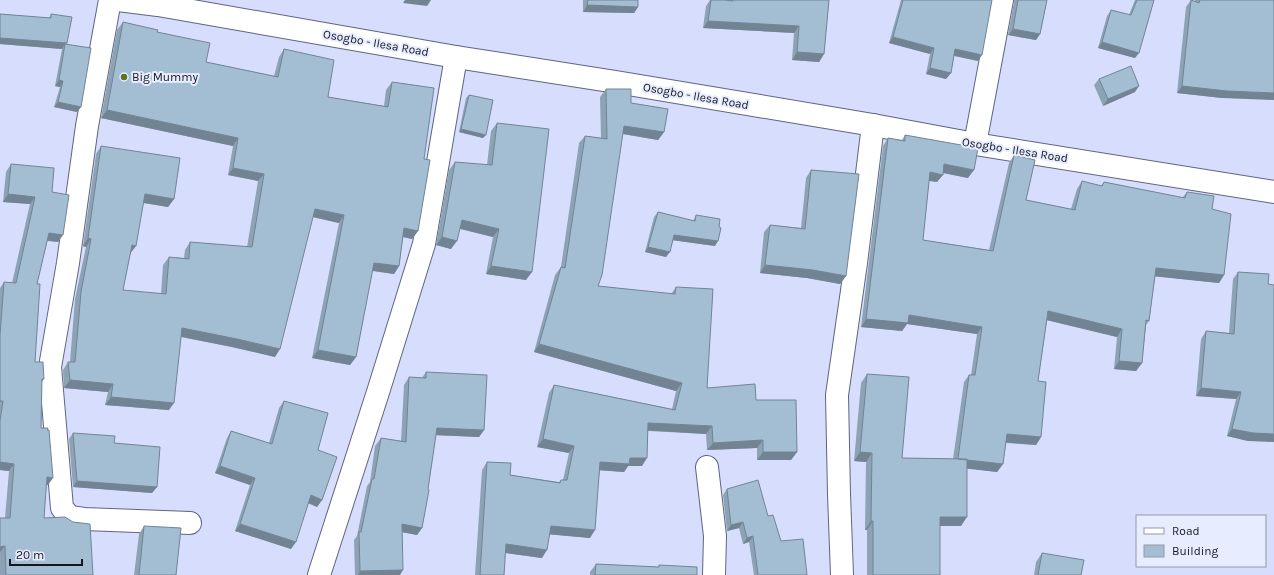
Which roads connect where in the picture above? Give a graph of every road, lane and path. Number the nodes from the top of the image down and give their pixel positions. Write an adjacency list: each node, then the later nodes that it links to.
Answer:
1 (110, 0): 10 (street)
2 (118, 0): 4 (street, Osogbo - Ilesa Road)
3 (1002, 0): 7 (street)
4 (158, 2): 5 (street, Osogbo - Ilesa Road)
5 (456, 57): 6 (street, Osogbo - Ilesa Road); 11 (street)
6 (872, 125): 7 (street, Osogbo - Ilesa Road); 13 (street)
7 (975, 144): 8 (street, Osogbo - Ilesa Road)
8 (1274, 192)
9 (707, 468): 12 (street)
10 (190, 523)
11 (319, 575)
12 (714, 575)
13 (842, 575)

